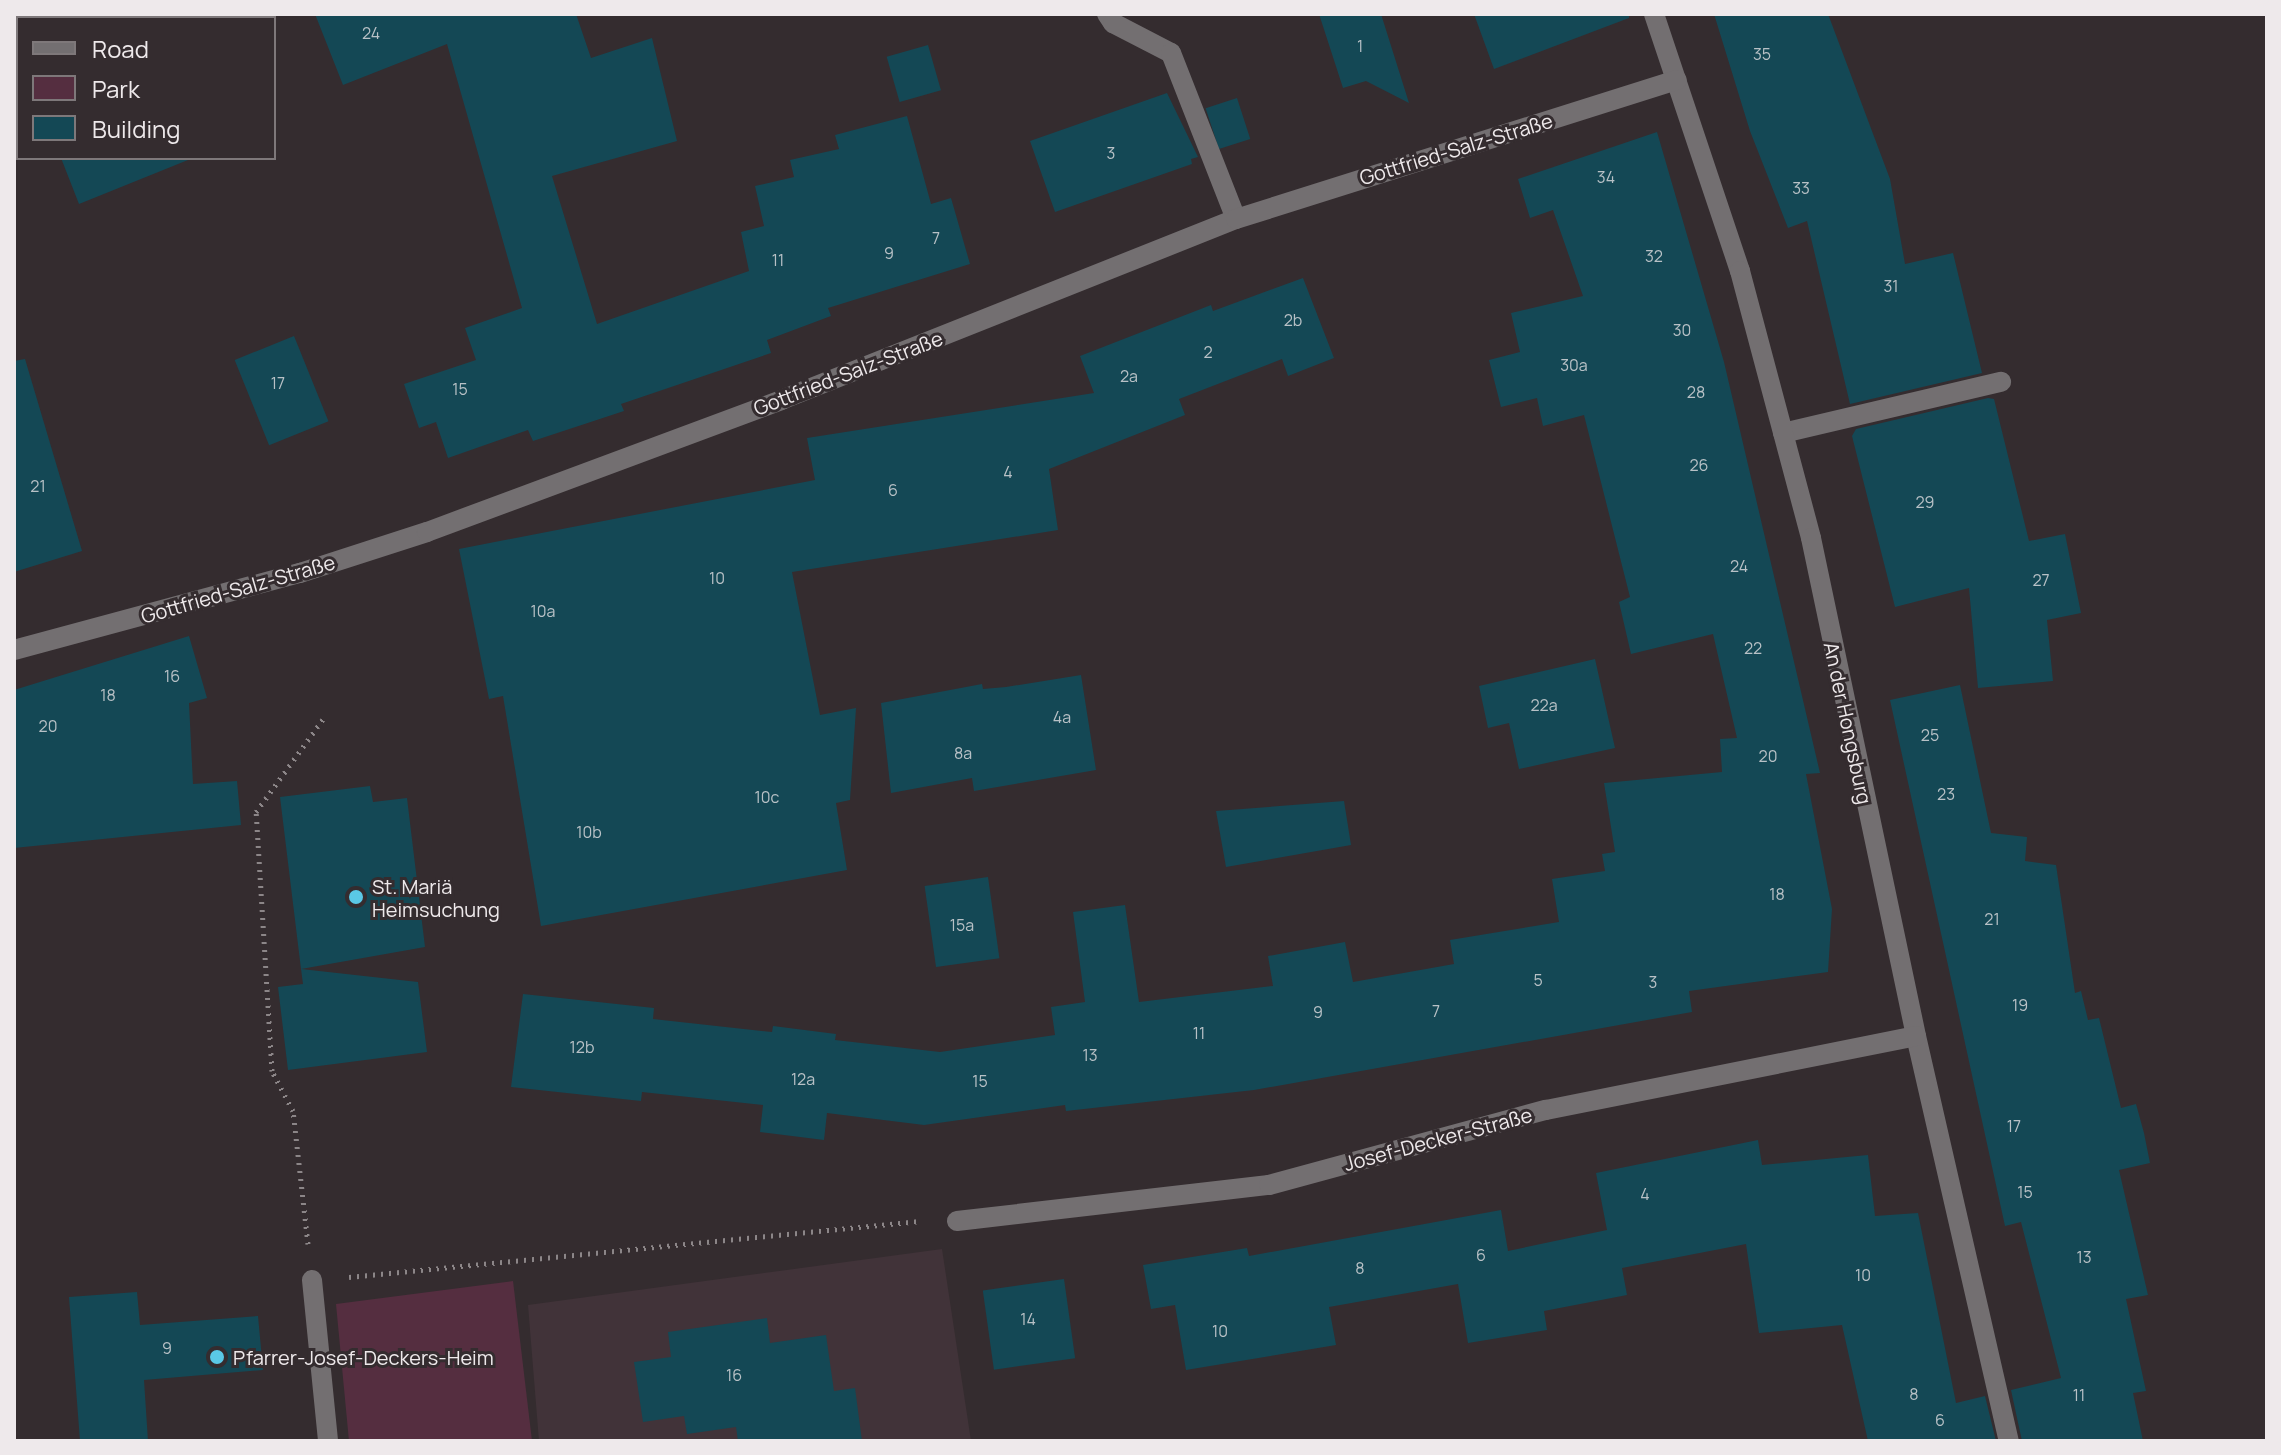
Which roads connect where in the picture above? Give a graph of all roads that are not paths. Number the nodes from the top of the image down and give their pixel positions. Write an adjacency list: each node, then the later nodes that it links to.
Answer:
1 (1107, 14): 4 (street)
2 (1654, 14): 3 (street, An der Hongsburg)
3 (1677, 80): 4 (street, Gottfried-Salz-Straße); 6 (street, An der Hongsburg)
4 (1236, 219): 7 (street, Gottfried-Salz-Straße)
5 (2001, 382): 6 (street)
6 (1783, 433): 8 (street, An der Hongsburg)
7 (14, 650)
8 (1916, 1036): 9 (street, Josef-Decker-Straße); 12 (street, An der Hongsburg)
9 (957, 1221)
10 (312, 1280): 11 (street)
11 (328, 1441)
12 (2009, 1441)

